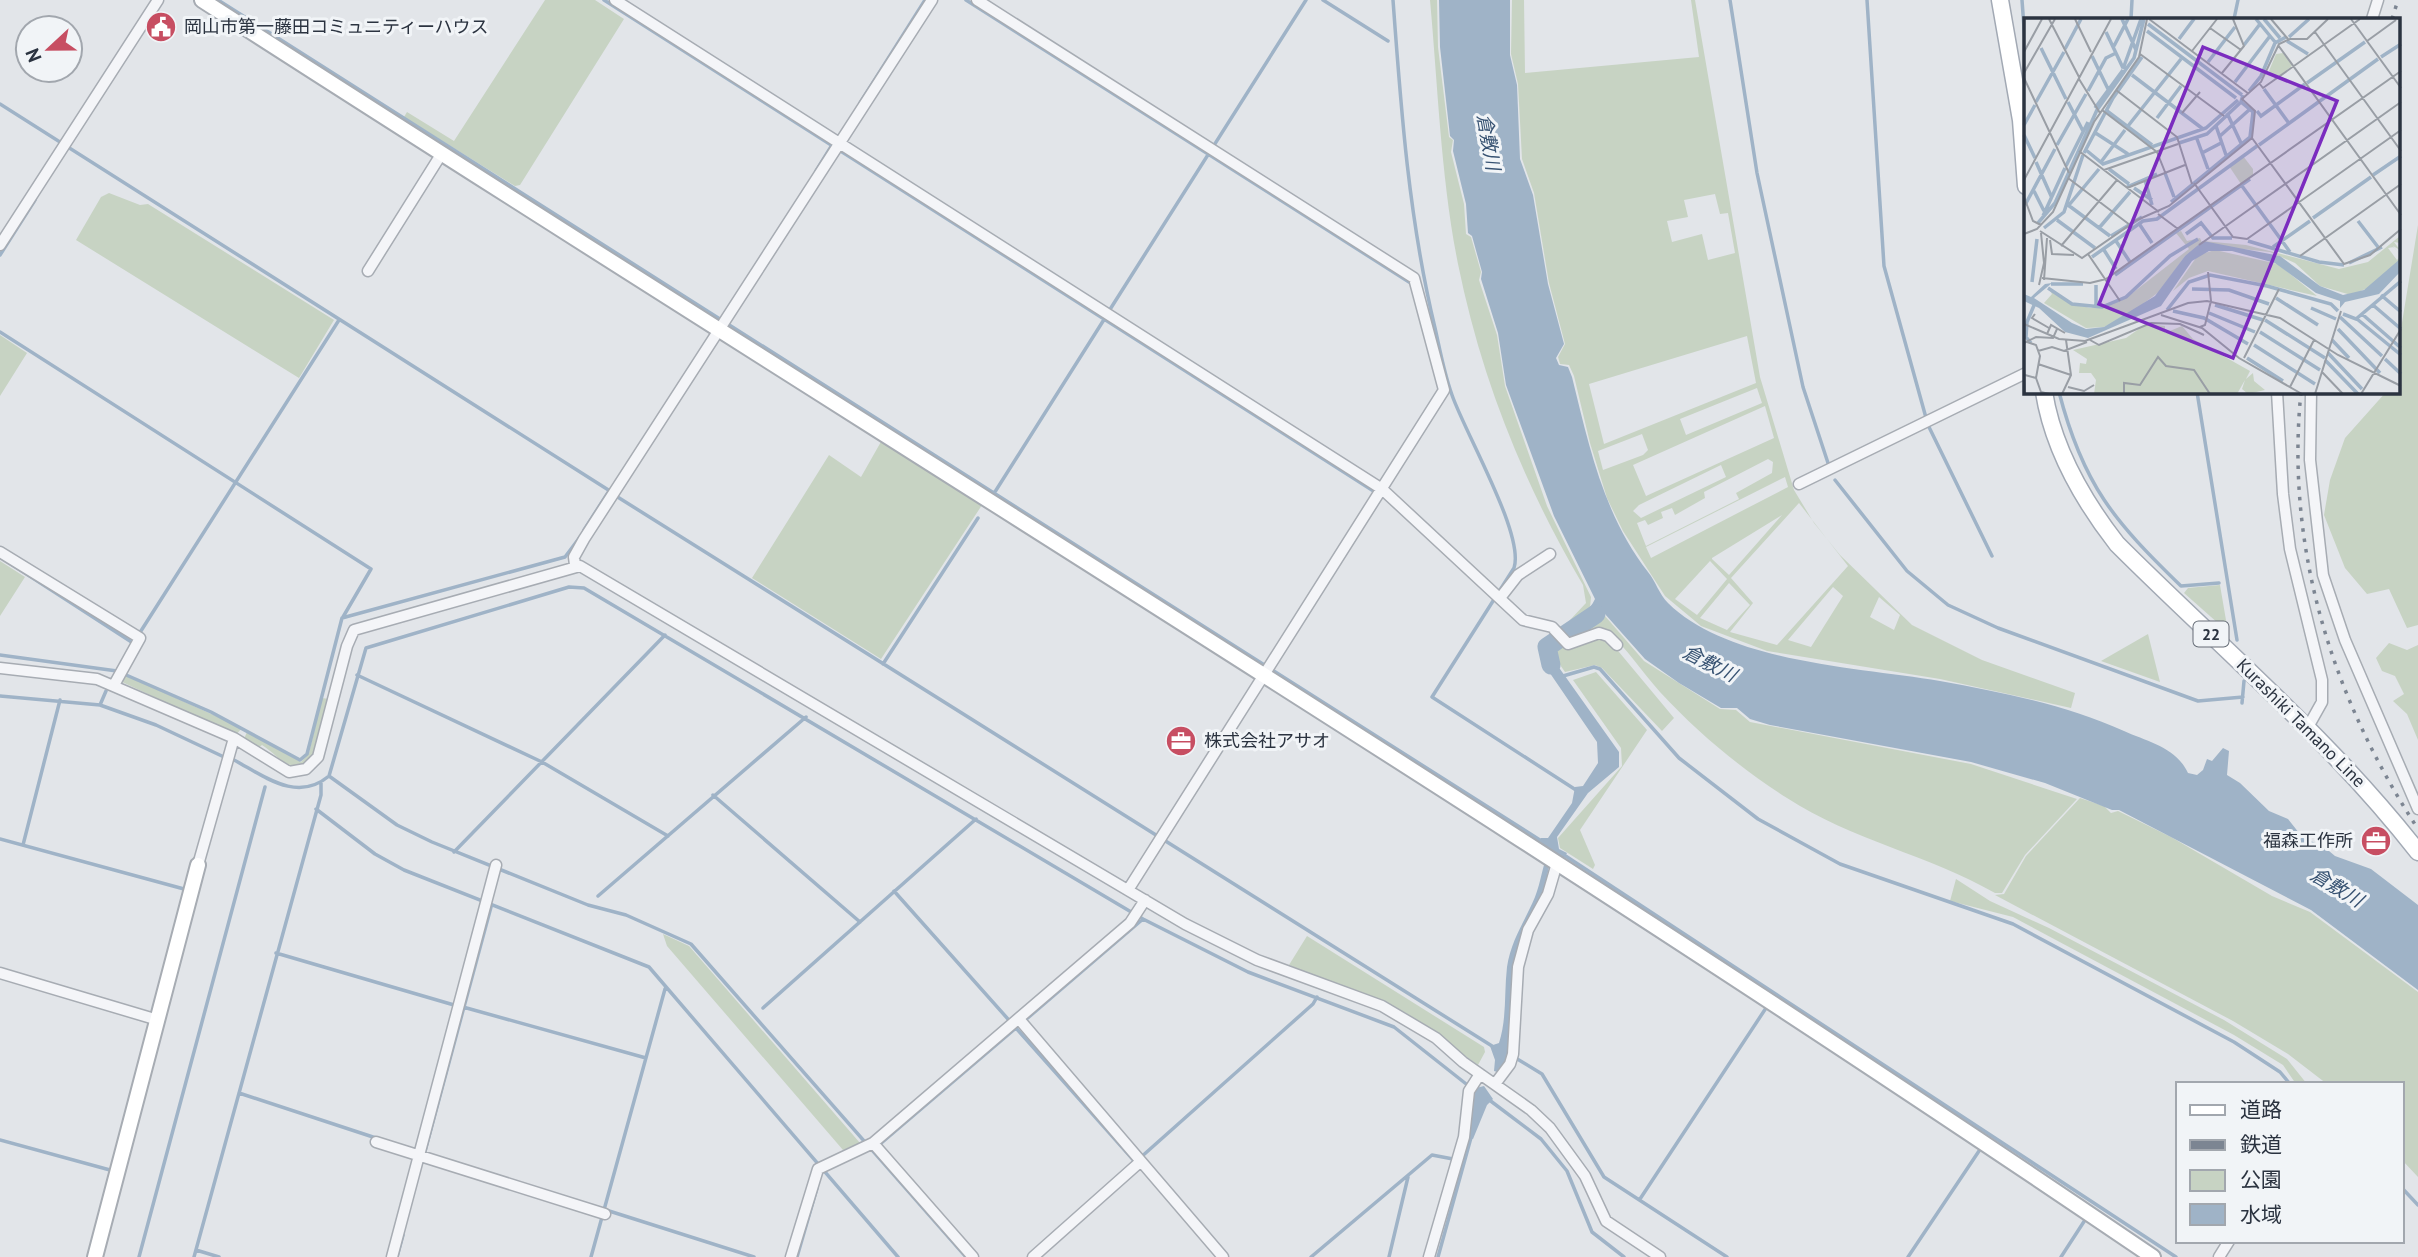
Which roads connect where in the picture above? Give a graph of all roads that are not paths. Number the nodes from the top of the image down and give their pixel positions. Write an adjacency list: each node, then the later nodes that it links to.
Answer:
1 (158, 0): 12 (street)
2 (202, 0): 10 (street)
3 (615, 0): 9 (street)
4 (932, 0): 9 (street)
5 (977, 0): 20 (street)
6 (2000, 0): 11 (main road)
7 (2378, 0): 8 (street)
8 (2372, 18)
9 (838, 147): 14 (street); 20 (street)
10 (442, 153): 13 (street); 14 (street)
11 (2024, 160)
12 (0, 245)
13 (368, 271)
14 (724, 326): 23 (street); 27 (street)
15 (2024, 374): 19 (street)
16 (2045, 394): 29 (main road, Kurashiki Tamano Line / 22)
17 (2277, 394): 29 (street)
18 (2311, 394): 31 (street)
19 (1799, 484)
20 (1382, 489): 24 (street); 27 (street)
21 (0, 552): 28 (street)
22 (1550, 555): 24 (street)
23 (575, 565): 30 (street); 36 (street)
24 (1497, 596): 25 (street)
25 (1617, 645)
26 (0, 668): 28 (street)
27 (1267, 672): 33 (street); 36 (street)
28 (114, 685): 30 (street)
29 (2308, 727): 32 (main road, Kurashiki Tamano Line / 22)
30 (234, 738): 34 (street)
31 (2418, 809)
32 (2418, 852)
33 (1552, 860): 42 (street); 56 (street)
34 (198, 864): 39 (street)
35 (496, 868): 45 (street)
36 (1128, 890): 37 (street)
37 (1145, 900): 40 (street); 41 (street)
38 (0, 973): 39 (street)
39 (158, 1020): 48 (street)
40 (1018, 1022): 44 (street); 46 (street)
41 (1480, 1074): 42 (street); 54 (street)
42 (1495, 1084): 55 (street)
43 (376, 1142): 45 (street)
44 (872, 1145): 50 (street); 51 (street)
45 (419, 1156): 47 (street); 49 (street)
46 (1138, 1162): 52 (street); 53 (street)
47 (603, 1214)
48 (95, 1257)
49 (392, 1257)
50 (791, 1257)
51 (973, 1257)
52 (1033, 1257)
53 (1223, 1257)
54 (1429, 1257)
55 (1660, 1257)
56 (2154, 1257)

